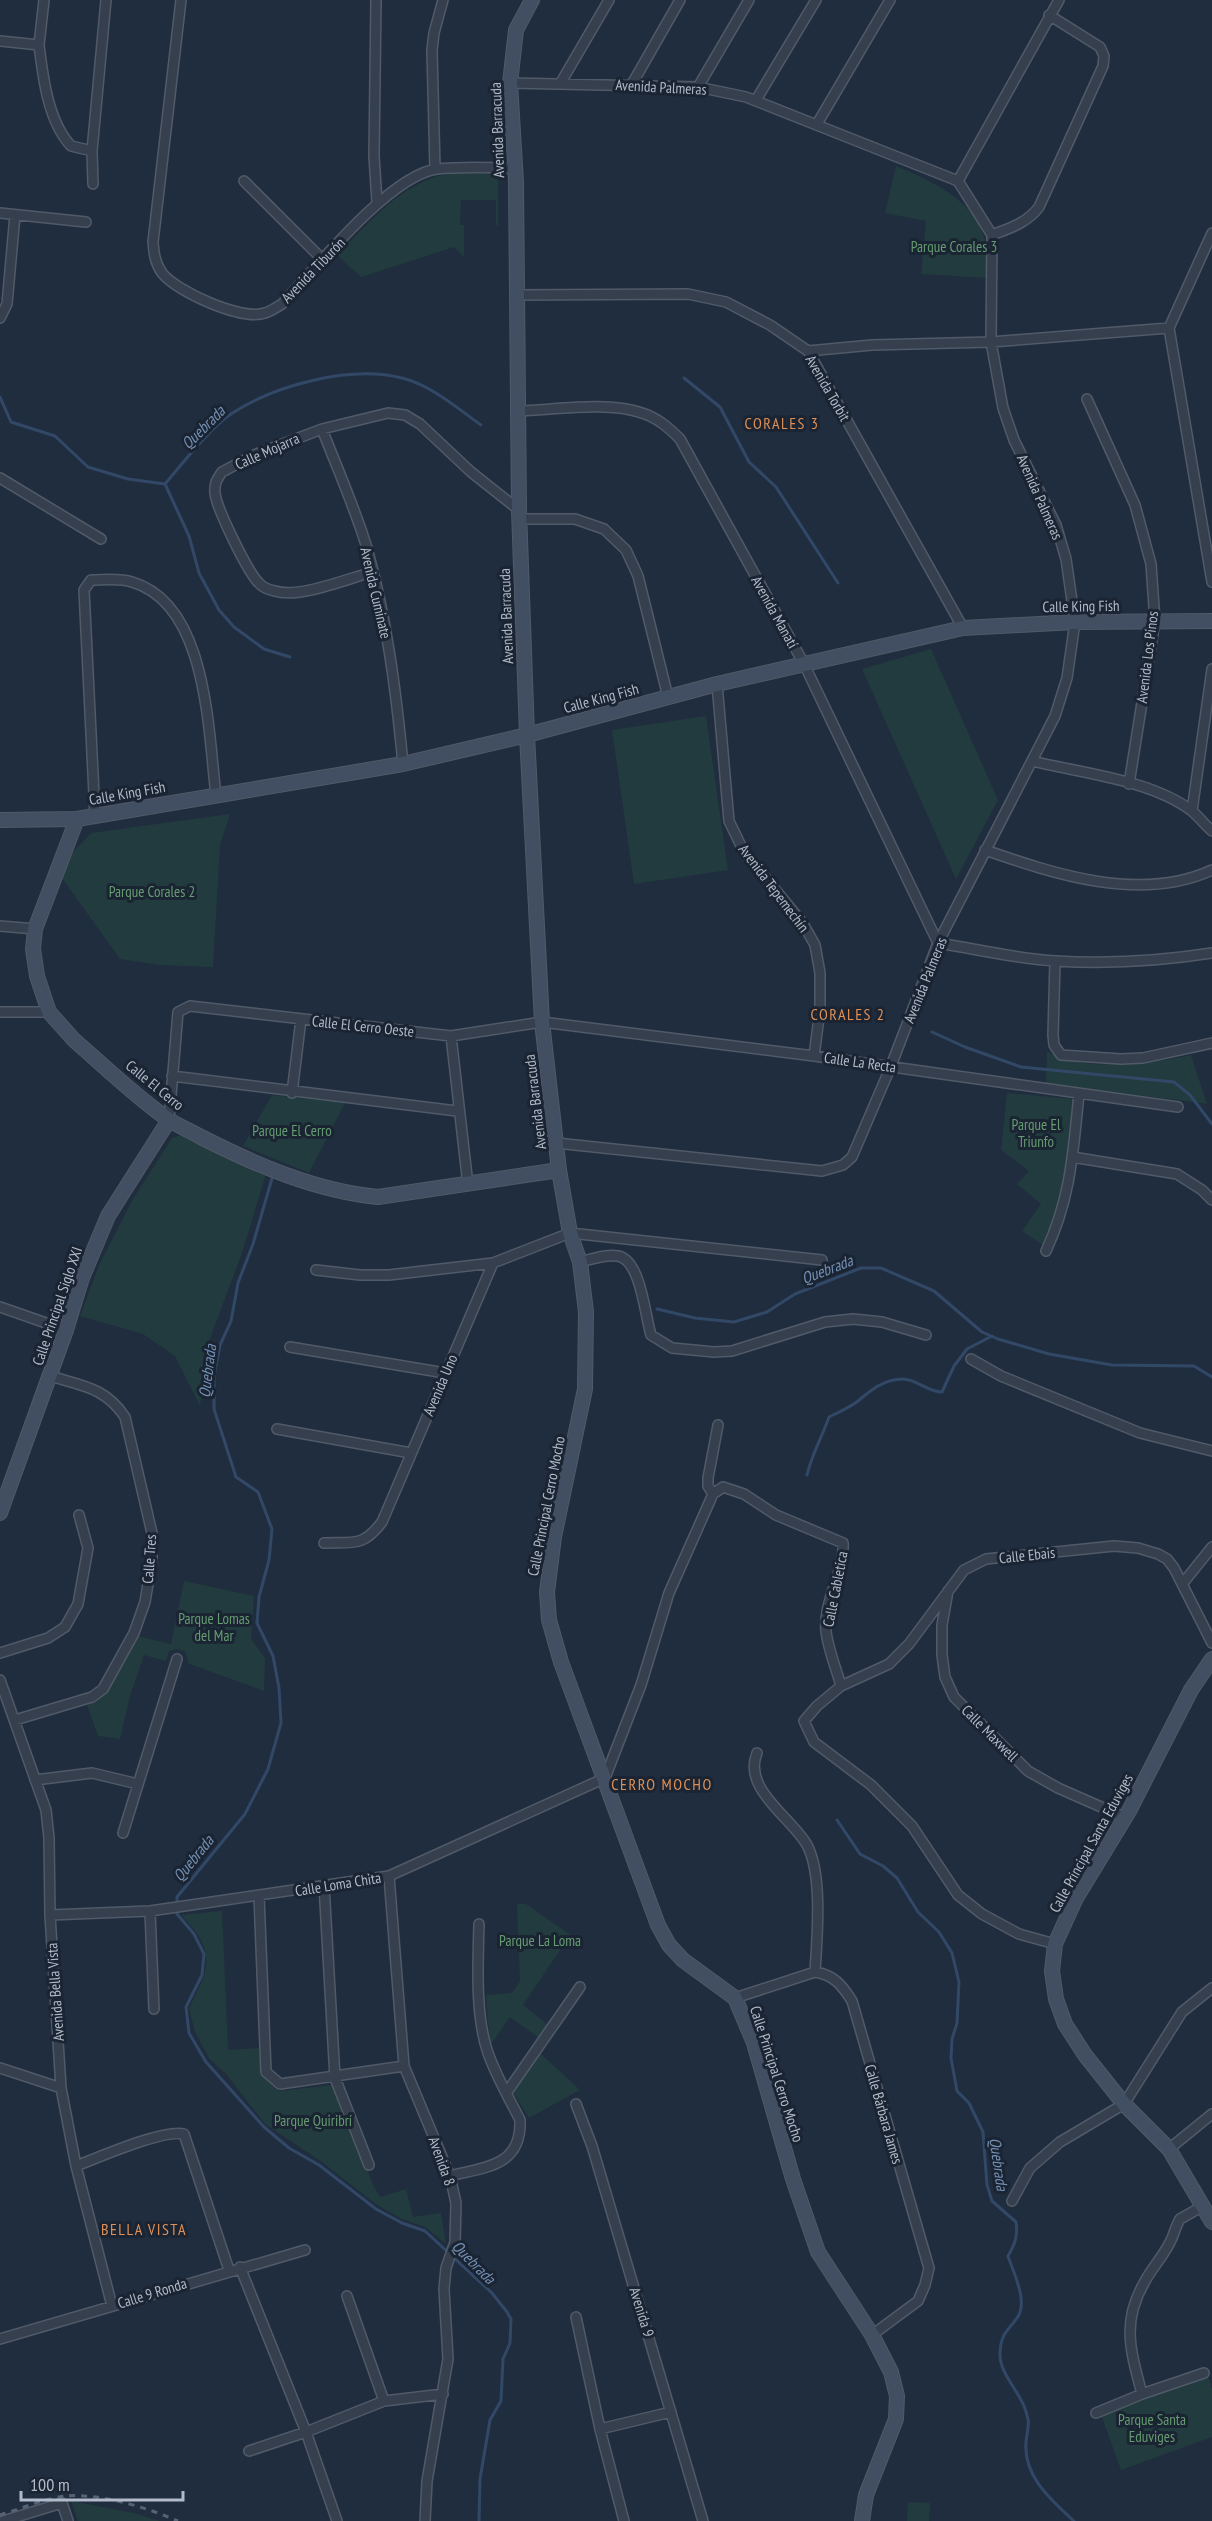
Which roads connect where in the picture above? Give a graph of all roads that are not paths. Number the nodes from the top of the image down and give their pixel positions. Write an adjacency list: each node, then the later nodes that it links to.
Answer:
1 (44, 0): 15 (street)
2 (106, 0): 22 (street)
3 (181, 0): 34 (street, Avenida Tiburón)
4 (443, 0): 24 (street)
5 (532, 0): 16 (street, Avenida Barracuda)
6 (609, 0): 17 (street)
7 (680, 0): 18 (street)
8 (749, 0): 19 (street)
9 (816, 0): 20 (street)
10 (890, 0): 21 (street)
11 (1059, 0): 13 (street)
12 (373, 1): 28 (street)
13 (1049, 15): 26 (street); 33 (street)
14 (0, 41): 15 (street)
15 (39, 45): 22 (street)
16 (510, 82): 17 (street, Avenida Palmeras); 23 (street, Avenida Barracuda)
17 (560, 84): 18 (street, Avenida Palmeras)
18 (632, 84): 19 (street, Avenida Palmeras)
19 (698, 87): 20 (street, Avenida Palmeras)
20 (756, 100): 21 (street, Avenida Palmeras)
21 (817, 124): 26 (street, Avenida Palmeras)
22 (92, 151): 27 (street)
23 (515, 168): 24 (street, Avenida Tiburón); 35 (street, Avenida Barracuda)
24 (435, 169): 28 (street, Avenida Tiburón)
25 (244, 181): 34 (street)
26 (958, 182): 33 (street)
27 (93, 184)
28 (377, 202): 34 (street, Avenida Tiburón)
29 (0, 213): 30 (street)
30 (15, 215): 31 (street); 36 (street)
31 (86, 222)
32 (1212, 232): 37 (street)
33 (992, 235): 38 (street, Avenida Palmeras)
34 (323, 260)
35 (517, 295): 39 (street, Avenida Torbit); 41 (street, Avenida Barracuda)
36 (0, 318)
37 (1169, 328): 38 (street); 47 (street)
38 (991, 342): 39 (street); 50 (street, Avenida Palmeras)
39 (808, 351): 51 (street, Avenida Torbit)
40 (1086, 399): 48 (street, Avenida Los Pinos)
41 (518, 411): 44 (street, Avenida Barracuda); 52 (street, Avenida Manatí)
42 (322, 429): 44 (street, Calle Mojarra); 46 (street, Avenida Cuminate); 46 (street, Calle Mojarra)
43 (0, 478): 45 (street)
44 (520, 515): 55 (street); 56 (street, Avenida Barracuda)
45 (101, 539)
46 (373, 572): 58 (street, Avenida Cuminate)
47 (1212, 582)
48 (1155, 621): 49 (street, Calle King Fish); 50 (street, Calle King Fish); 59 (street, Avenida Los Pinos)
49 (1212, 621)
50 (1075, 622): 51 (street, Calle King Fish); 57 (street, Avenida Palmeras)
51 (963, 628): 52 (street, Calle King Fish)
52 (804, 664): 54 (street, Calle King Fish); 70 (street, Avenida Manatí)
53 (1212, 669): 61 (street)
54 (717, 684): 55 (street, Calle King Fish); 79 (street, Avenida Tepemechín)
55 (668, 697): 56 (street, Calle King Fish)
56 (527, 735): 58 (street, Calle King Fish); 76 (street, Avenida Barracuda)
57 (1032, 761): 59 (street); 66 (street, Avenida Palmeras)
58 (403, 764): 60 (street, Calle King Fish)
59 (1129, 784): 61 (street)
60 (216, 795): 62 (street, Calle King Fish); 62 (street)
61 (1192, 811): 65 (street)
62 (95, 815): 63 (street, Calle King Fish)
63 (77, 819): 64 (street, Calle King Fish); 69 (street, Calle El Cerro)
64 (0, 820)
65 (1212, 831)
66 (986, 850): 67 (street); 70 (street, Avenida Palmeras)
67 (1212, 870)
68 (0, 926): 69 (street)
69 (35, 929): 74 (street, Calle El Cerro)
70 (938, 943): 72 (street); 80 (street, Avenida Palmeras)
71 (1212, 953): 72 (street)
72 (1055, 961): 78 (street)
73 (0, 1012): 74 (street)
74 (49, 1012): 86 (street, Calle El Cerro)
75 (301, 1019): 77 (street, Calle El Cerro Oeste); 81 (street, Calle El Cerro Oeste); 82 (street)
76 (542, 1023): 77 (street, Calle El Cerro Oeste); 79 (street, Calle La Recta); 87 (street, Avenida Barracuda)
77 (451, 1036): 85 (street)
78 (1212, 1043)
79 (814, 1056): 80 (street, Calle La Recta)
80 (891, 1066): 83 (street, Calle La Recta); 87 (street, Avenida Palmeras)
81 (172, 1077): 82 (street); 86 (street)
82 (292, 1092): 85 (street)
83 (1079, 1094): 84 (street, Calle La Recta); 88 (street)
84 (1178, 1107)
85 (457, 1111): 90 (street)
86 (169, 1120): 90 (street, Calle El Cerro); 99 (street, Calle Principal Siglo XXI)
87 (556, 1143): 89 (street, Avenida Barracuda)
88 (1072, 1157): 91 (street); 93 (street)
89 (559, 1170): 90 (street, Calle El Cerro); 92 (street, Avenida Barracuda)
90 (468, 1185)
91 (1212, 1200)
92 (570, 1233): 94 (street); 95 (street, Calle Principal Cerro Mocho); 96 (street)
93 (1046, 1251)
94 (822, 1260)
95 (580, 1262): 100 (street); 124 (street, Calle Principal Cerro Mocho)
96 (493, 1263): 97 (street); 103 (street, Avenida Uno)
97 (316, 1270)
98 (0, 1307): 99 (street)
99 (66, 1330): 104 (street, Calle Principal Siglo XXI)
100 (926, 1335)
101 (290, 1347): 103 (street)
102 (970, 1359): 107 (street)
103 (445, 1373): 108 (street, Avenida Uno)
104 (50, 1376): 110 (street, Calle Principal Siglo XXI); 122 (street, Calle Tres)
105 (718, 1425): 109 (street)
106 (277, 1429): 108 (street)
107 (1212, 1451)
108 (411, 1453): 112 (street, Avenida Uno)
109 (712, 1494): 121 (street, Calle Cabletica); 124 (street)
110 (0, 1514)
111 (79, 1515): 117 (street)
112 (324, 1543)
113 (1212, 1547): 114 (street)
114 (1183, 1583): 115 (street, Calle Ebais); 116 (street, Calle Ebais)
115 (948, 1589): 121 (street, Calle Ebais); 127 (street, Calle Maxwell)
116 (1212, 1643)
117 (0, 1653)
118 (177, 1659): 126 (street)
119 (1212, 1659): 127 (street, Calle Principal Santa Eduviges)
120 (0, 1680): 122 (street, Avenida Bella Vista)
121 (841, 1686): 135 (street)
122 (15, 1720): 125 (street, Avenida Bella Vista)
123 (757, 1753): 136 (street)
124 (605, 1778): 129 (street, Calle Loma Chita); 139 (street, Calle Principal Cerro Mocho)
125 (35, 1780): 126 (street); 133 (street, Avenida Bella Vista)
126 (138, 1784): 128 (street)
127 (1124, 1817): 135 (street, Calle Principal Santa Eduviges)
128 (123, 1833)
129 (389, 1876): 130 (street, Calle Loma Chita); 141 (street, Avenida 8)
130 (324, 1885): 131 (street, Calle Loma Chita); 143 (street)
131 (259, 1896): 132 (street, Calle Loma Chita); 143 (street)
132 (150, 1911): 133 (street, Calle Loma Chita); 140 (street)
133 (50, 1915): 144 (street, Avenida Bella Vista)
134 (479, 1924): 145 (street)
135 (1054, 1944): 147 (street, Calle Principal Santa Eduviges)
136 (815, 1972): 139 (street); 162 (street, Calle Bárbara James)
137 (580, 1987): 145 (street)
138 (1212, 1988): 147 (street)
139 (735, 1998): 162 (street, Calle Principal Cerro Mocho)
140 (154, 2009)
141 (404, 2066): 143 (street); 152 (street, Avenida 8)
142 (0, 2068): 144 (street)
143 (335, 2078): 150 (street)
144 (61, 2088): 151 (street, Avenida Bella Vista)
145 (507, 2092): 152 (street)
146 (576, 2104): 168 (street, Avenida 9)
147 (1124, 2104): 149 (street, Calle Principal Santa Eduviges); 153 (street)
148 (1212, 2114): 149 (street)
149 (1168, 2149): 154 (street, Calle Principal Santa Eduviges)
150 (369, 2165)
151 (76, 2166): 158 (street); 160 (street, Avenida Bella Vista)
152 (450, 2176): 165 (street, Avenida 8)
153 (1012, 2200)
154 (1203, 2206): 155 (street, Calle Principal Santa Eduviges); 166 (street)
155 (1212, 2221)
156 (305, 2250): 157 (street, Calle 9 Ronda)
157 (240, 2267): 158 (street, Calle 9 Ronda); 171 (street)
158 (229, 2270): 160 (street, Calle 9 Ronda)
159 (347, 2296): 167 (street)
160 (112, 2306): 163 (street, Calle 9 Ronda)
161 (576, 2318): 170 (street)
162 (872, 2335): 179 (street, Calle Principal Cerro Mocho)
163 (0, 2339)
164 (1204, 2373): 166 (street)
165 (442, 2394): 167 (street); 176 (street, Avenida 8)
166 (1142, 2394): 169 (street)
167 (384, 2401): 171 (street)
168 (671, 2412): 170 (street); 178 (street, Avenida 9)
169 (1096, 2413)
170 (600, 2429): 177 (street)
171 (306, 2432): 172 (street); 175 (street)
172 (249, 2451)
173 (3, 2521): 174 (street)
174 (68, 2521)
175 (337, 2521)
176 (425, 2521)
177 (624, 2521)
178 (703, 2521)
179 (862, 2521)

